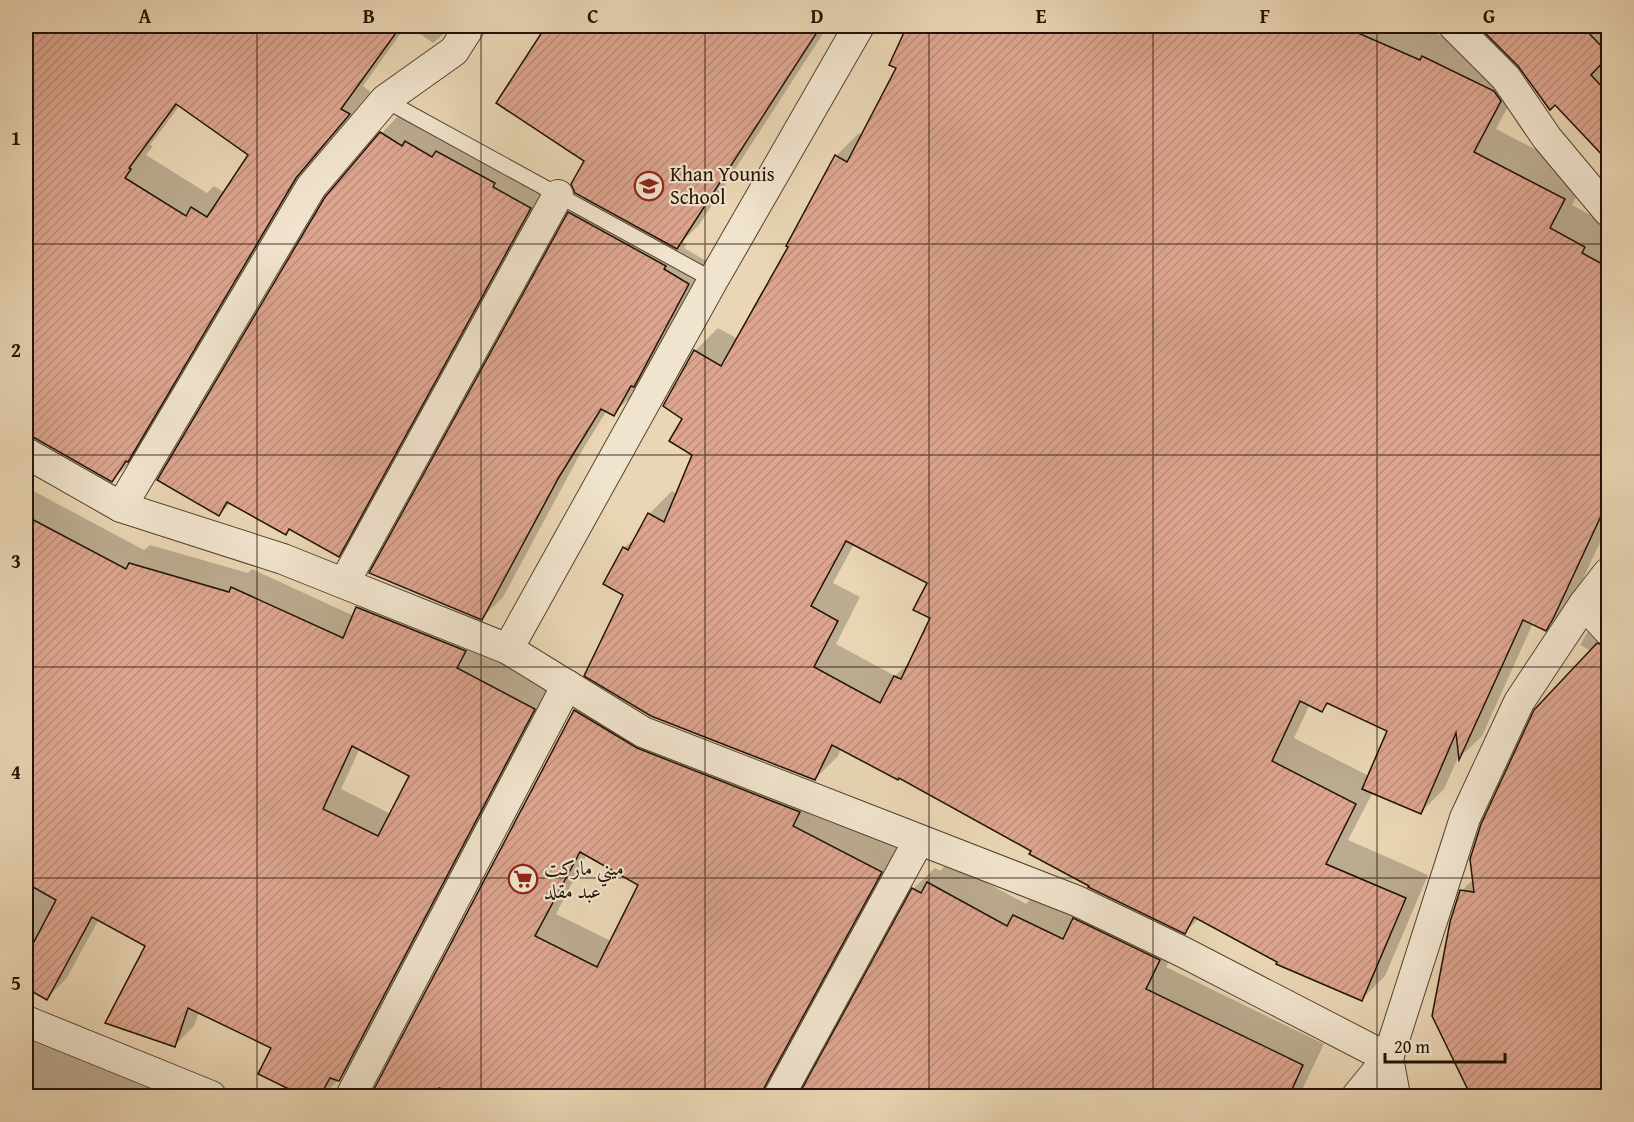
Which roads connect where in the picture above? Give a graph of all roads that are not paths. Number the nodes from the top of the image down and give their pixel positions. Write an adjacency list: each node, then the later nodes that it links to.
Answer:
1 (470, 26): 4 (street)
2 (859, 26): 7 (street)
3 (1454, 26): 6 (street)
4 (385, 100): 5 (lane); 9 (street)
5 (558, 195): 7 (lane); 11 (street)
6 (1608, 211)
7 (712, 280): 14 (street)
8 (26, 453): 9 (street)
9 (121, 507): 11 (street)
10 (1608, 573): 12 (street)
11 (344, 583): 14 (street)
12 (1584, 604): 13 (street); 18 (street)
13 (1608, 630)
14 (508, 649): 15 (street)
15 (567, 685): 16 (street); 20 (street)
16 (919, 840): 18 (street); 21 (street)
17 (26, 1021): 19 (street)
18 (1388, 1058): 22 (street); 23 (street)
19 (211, 1096)
20 (351, 1096)
21 (779, 1096)
22 (1357, 1096)
23 (1395, 1096)

